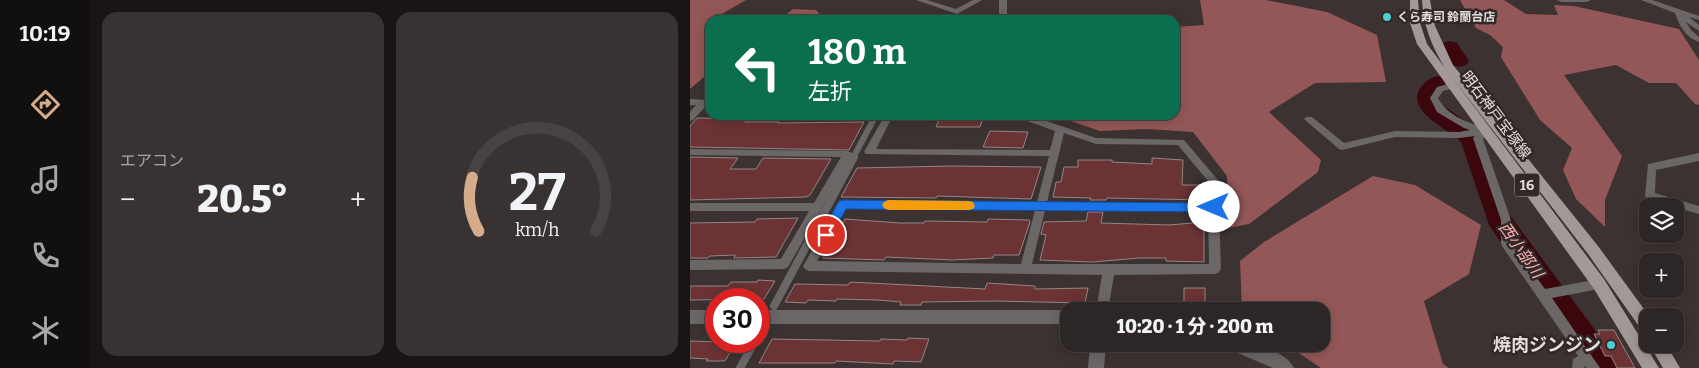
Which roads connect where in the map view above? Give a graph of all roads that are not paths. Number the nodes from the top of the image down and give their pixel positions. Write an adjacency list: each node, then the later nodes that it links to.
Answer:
1 (920, 0): 2 (street)
2 (978, 0)
3 (1003, 0): 10 (street)
4 (1414, 0): 14 (main road, 明石神戸宝塚線 / 16)
5 (1426, 0): 40 (main road, 明石神戸宝塚線 / 16)
6 (1560, 0): 7 (street)
7 (1587, 0)
8 (1644, 0): 9 (street)
9 (1679, 12): 11 (street); 12 (street); 13 (street)
10 (1004, 15)
11 (1699, 18)
12 (1699, 29)
13 (1699, 40)
14 (1452, 86): 24 (main road, 明石神戸宝塚線 / 16); 24 (street)
15 (690, 102): 16 (street)
16 (705, 103)
17 (705, 104): 18 (street)
18 (690, 118)
19 (1309, 119): 24 (street)
20 (873, 120): 39 (street)
21 (886, 120): 26 (street)
22 (1033, 120): 23 (street)
23 (1060, 130): 26 (street); 31 (street)
24 (1486, 131): 36 (main road, 明石神戸宝塚線 / 16); 37 (street)
25 (690, 152): 30 (street)
26 (1055, 153): 28 (street)
27 (1699, 157): 32 (street)
28 (1041, 206): 31 (street); 34 (street); 34 (street)
29 (690, 207): 30 (street)
30 (817, 207): 33 (street)
31 (1214, 207): 35 (street)
32 (1699, 210)
33 (690, 265)
34 (1026, 268): 35 (street)
35 (1109, 270): 38 (street)
36 (1599, 284): 37 (street); 54 (main road, 明石神戸宝塚線 / 16)
37 (1543, 295): 49 (street)
38 (1104, 302)
39 (774, 306)
40 (1639, 315)
41 (690, 317): 42 (street)
42 (705, 317)
43 (1060, 317): 44 (street)
44 (770, 327)
45 (1097, 352): 51 (street)
46 (1254, 352): 52 (street)
47 (748, 353): 50 (street)
48 (1663, 353): 55 (main road)
49 (1590, 363): 53 (street)
50 (740, 368)
51 (1096, 368)
52 (1286, 368)
53 (1578, 368)
54 (1651, 368)
55 (1672, 368)

